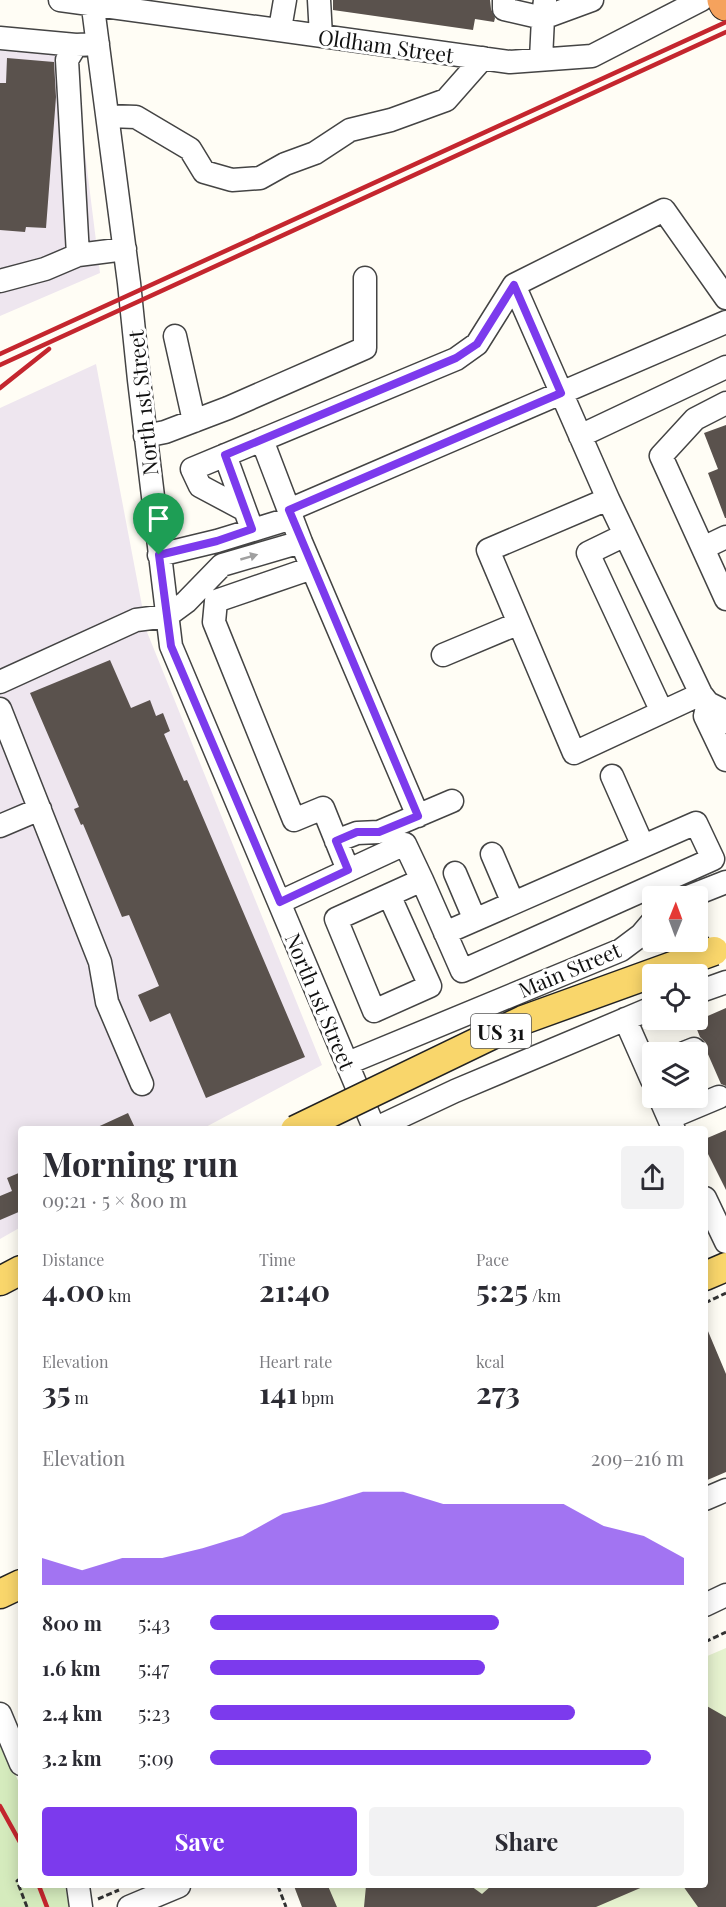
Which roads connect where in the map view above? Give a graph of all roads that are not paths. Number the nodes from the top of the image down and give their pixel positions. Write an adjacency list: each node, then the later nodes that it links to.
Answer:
1 (60, 0): 8 (street, Oldham Street)
2 (285, 0): 11 (street)
3 (318, 0): 12 (street)
4 (504, 0): 10 (street)
5 (592, 0): 10 (street)
6 (701, 0): 16 (street, Oldham Street)
7 (724, 0): 9 (highway)
8 (92, 2): 11 (street, Oldham Street); 14 (street, North 1st Street)
9 (726, 4)
10 (544, 9): 16 (street)
11 (280, 29): 12 (street, Oldham Street)
12 (321, 36): 15 (street, Oldham Street)
13 (0, 38): 14 (street)
14 (87, 45): 17 (street, North 1st Street); 19 (street)
15 (483, 58): 16 (street, Oldham Street); 17 (street)
16 (541, 59)
17 (108, 116): 18 (street, North 1st Street)
18 (125, 249): 19 (street); 30 (street, North 1st Street)
19 (78, 255): 21 (street)
20 (365, 278): 29 (street)
21 (0, 281)
22 (514, 285): 23 (street); 27 (street); 32 (street)
23 (726, 298)
24 (726, 322): 27 (street)
25 (175, 336): 29 (street)
26 (726, 367): 31 (street)
27 (561, 393): 31 (street); 35 (street)
28 (726, 402): 42 (street)
29 (194, 421): 30 (street)
30 (145, 436): 41 (street, North 1st Street)
31 (580, 436): 34 (street)
32 (262, 440): 33 (street); 35 (street)
33 (225, 455): 36 (street); 36 (street)
34 (608, 499): 37 (street); 47 (street)
35 (290, 514): 36 (street); 40 (street)
36 (249, 520): 39 (street)
37 (625, 535): 50 (street); 52 (street)
38 (726, 537): 42 (street)
39 (217, 541): 41 (street); 43 (street)
40 (301, 542): 43 (street, one-way to 40); 44 (street)
41 (159, 555): 46 (street, North 1st Street)
42 (707, 556): 45 (street)
43 (222, 566): 46 (street)
44 (312, 568): 58 (street); 60 (street)
45 (724, 591)
46 (167, 616): 49 (street); 70 (street, North 1st Street)
47 (517, 624): 48 (street); 52 (street)
48 (443, 655)
49 (0, 682)
50 (704, 698): 52 (street); 53 (street); 54 (street)
51 (0, 709): 57 (street)
52 (662, 712)
53 (726, 722)
54 (726, 760)
55 (612, 776): 61 (street)
56 (452, 801): 58 (street)
57 (40, 809): 59 (street); 82 (street)
58 (418, 816): 60 (street)
59 (0, 826)
60 (336, 841): 64 (street)
61 (643, 846): 63 (street); 71 (street)
62 (492, 854): 71 (street)
63 (720, 865): 73 (street)
64 (348, 870): 66 (street); 70 (street)
65 (455, 873): 72 (street)
66 (422, 880): 69 (street); 73 (street)
67 (726, 882): 68 (street)
68 (708, 889)
69 (389, 895): 69 (street)
70 (280, 902): 81 (street, North 1st Street)
71 (513, 903): 72 (street)
72 (475, 920): 73 (street)
73 (445, 933)
74 (642, 934): 81 (street, Main Street)
75 (720, 948): 85 (main road, US 31, bridge)
76 (726, 982): 77 (street)
77 (708, 988)
78 (642, 1012): 79 (street)
79 (625, 1019): 80 (street); 87 (street)
80 (642, 1054)
81 (348, 1063): 86 (street, North 1st Street)
82 (142, 1084)
83 (719, 1097): 84 (street)
84 (668, 1115)
85 (303, 1126)
86 (373, 1126)
87 (380, 1126)
88 (708, 1204): 89 (street)
89 (726, 1242)
90 (726, 1267): 92 (main road)
91 (18, 1272): 93 (main road)
92 (708, 1275)
93 (0, 1281)
94 (726, 1490): 95 (street)
95 (708, 1498)
96 (18, 1585): 97 (main road)
97 (0, 1594)
98 (726, 1595): 99 (street)
99 (708, 1604)
100 (0, 1714): 101 (street)
101 (18, 1757)
102 (174, 1888): 103 (street)
103 (129, 1907)

